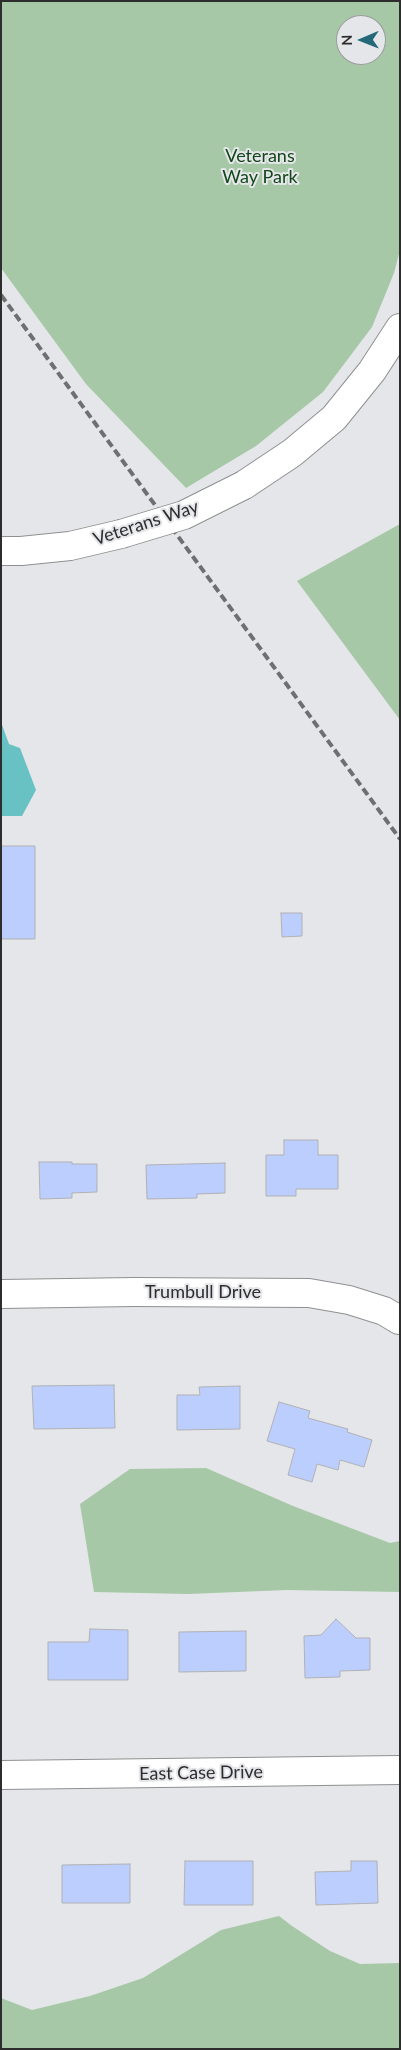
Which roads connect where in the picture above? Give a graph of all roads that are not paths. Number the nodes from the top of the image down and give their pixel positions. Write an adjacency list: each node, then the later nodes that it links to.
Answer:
1 (400, 328): 2 (street, Veterans Way, bridge)
2 (1, 551)
3 (1, 1294): 4 (street, Trumbull Drive)
4 (400, 1320)
5 (400, 1770): 6 (street, East Case Drive)
6 (1, 1775)

